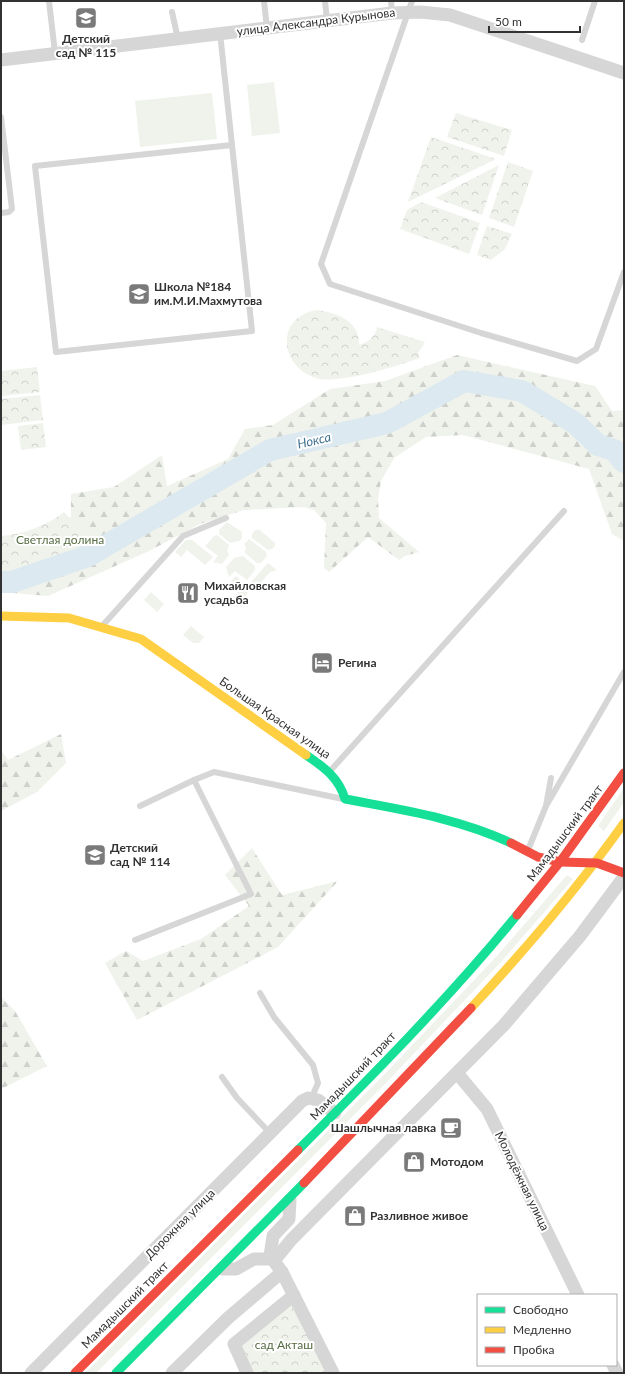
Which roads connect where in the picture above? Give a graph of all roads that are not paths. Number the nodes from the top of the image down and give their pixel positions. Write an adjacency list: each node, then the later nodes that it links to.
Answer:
1 (49, 1): 13 (lane)
2 (264, 1): 9 (lane)
3 (325, 1): 8 (lane)
4 (595, 1): 12 (lane)
5 (411, 6): 6 (street, улица Александра Курынова); 15 (street, улица Александра Курынова); 22 (lane)
6 (391, 7): 8 (street, улица Александра Курынова)
7 (172, 12): 11 (lane)
8 (327, 20): 9 (street, улица Александра Курынова)
9 (267, 28): 10 (street, улица Александра Курынова)
10 (220, 34): 11 (street, улица Александра Курынова); 17 (lane)
11 (178, 39): 13 (street, улица Александра Курынова)
12 (582, 40)
13 (55, 53): 14 (street, улица Александра Курынова)
14 (1, 60)
15 (624, 73)
16 (1, 117): 19 (lane)
17 (232, 145): 17 (lane)
18 (1, 176): 19 (lane)
19 (8, 176): 20 (lane)
20 (1, 213)
21 (624, 272): 22 (lane)
22 (622, 282)
23 (564, 511): 28 (lane)
24 (226, 518): 26 (lane)
25 (1, 616): 26 (main road, Большая Красная улица)
26 (102, 627): 28 (main road, Большая Красная улица)
27 (624, 672): 34 (lane)
28 (329, 771): 32 (main road, Большая Красная улица)
29 (624, 772): 37 (main road, Мамадышский тракт)
30 (551, 778): 34 (lane)
31 (194, 780): 32 (lane); 33 (lane); 41 (lane)
32 (345, 800): 36 (main road)
33 (140, 806)
34 (546, 806): 36 (lane)
35 (624, 823): 38 (main road)
36 (527, 851): 37 (main road)
37 (560, 862): 38 (main road); 46 (main road, Мамадышский тракт)
38 (597, 863): 39 (main road); 48 (main road)
39 (624, 874)
40 (624, 877): 43 (street)
41 (135, 940)
42 (260, 993): 45 (lane)
43 (457, 1073): 49 (street); 52 (street, Молодёжная улица)
44 (222, 1077): 47 (lane)
45 (311, 1099): 46 (street); 47 (street, Дорожная улица)
46 (335, 1113): 55 (main road, Мамадышский тракт)
47 (270, 1133): 54 (street, Дорожная улица)
48 (290, 1200): 49 (street); 50 (main road)
49 (273, 1260): 50 (street); 51 (street)
50 (222, 1270): 56 (main road)
51 (282, 1272): 53 (street); 57 (street)
52 (578, 1294)
53 (294, 1295): 58 (street); 59 (street)
54 (31, 1373)
55 (75, 1373)
56 (116, 1373)
57 (172, 1373)
58 (247, 1373)
59 (333, 1373)

